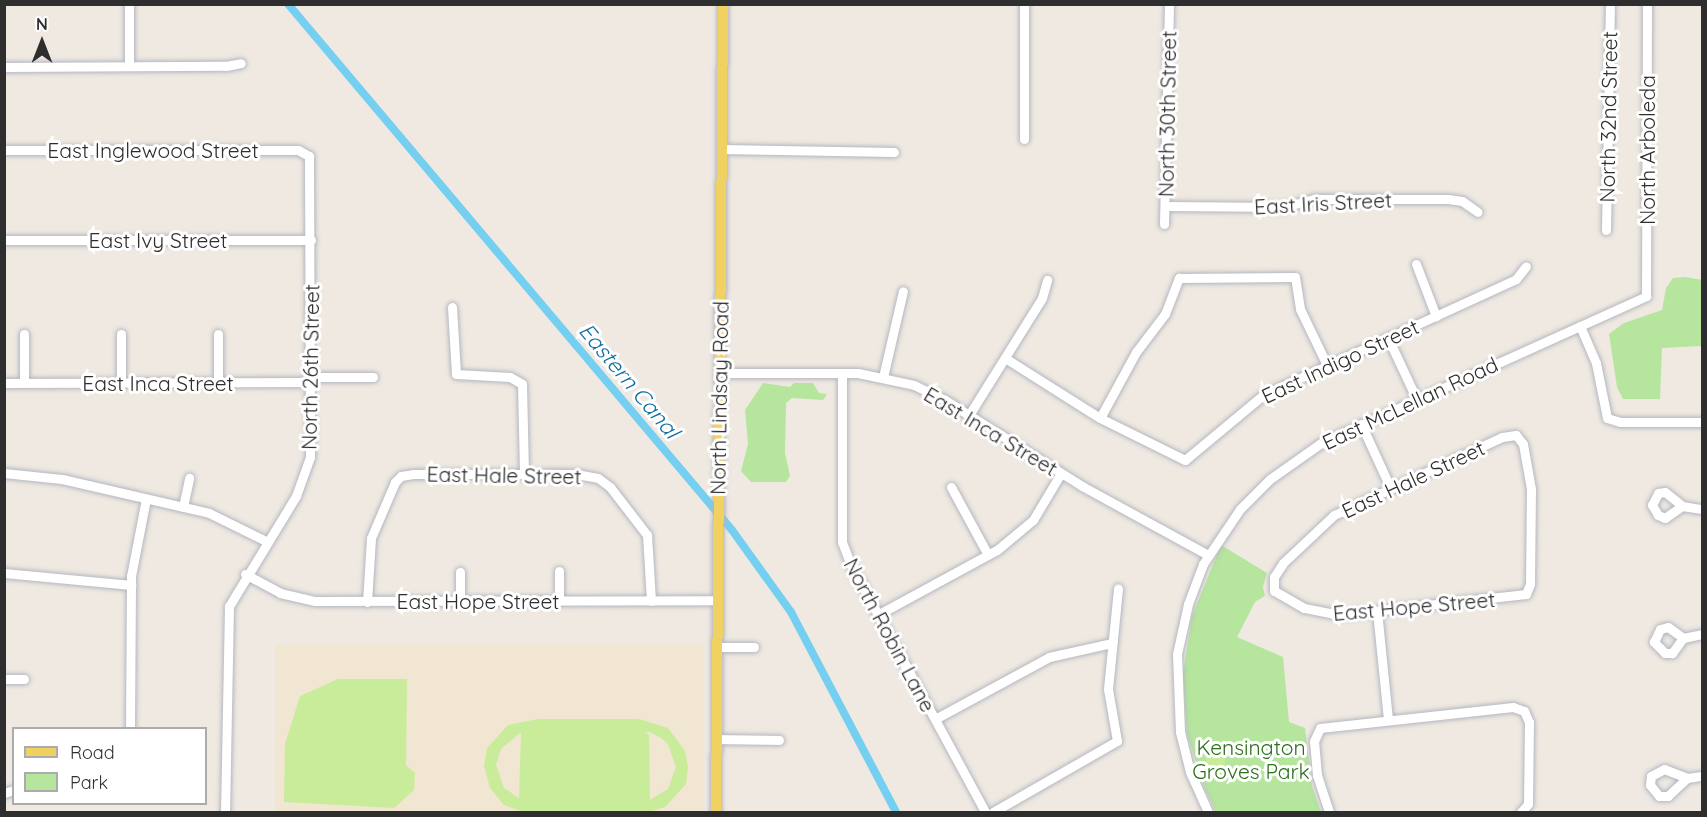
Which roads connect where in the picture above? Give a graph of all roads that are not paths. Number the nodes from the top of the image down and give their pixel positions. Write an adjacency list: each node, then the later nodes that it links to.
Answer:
1 (129, 4): 9 (street)
2 (723, 4): 12 (main road, North Lindsay Road)
3 (1024, 4): 10 (street)
4 (1169, 4): 15 (street, North 30th Street)
5 (1610, 4): 18 (street, North 32nd Street)
6 (1647, 4): 25 (street, North Arboleda)
7 (241, 63): 9 (street)
8 (4, 66): 9 (street)
9 (129, 66)
10 (1024, 139)
11 (305, 148): 13 (street, East Inglewood Street); 20 (street, North 26th Street)
12 (722, 149): 14 (street); 35 (main road, North Lindsay Road)
13 (4, 150)
14 (894, 152)
15 (1165, 206): 16 (street, East Iris Street); 17 (street, North 30th Street)
16 (1478, 212)
17 (1164, 224)
18 (1606, 230)
19 (4, 240): 20 (street, East Ivy Street)
20 (311, 240): 39 (street, North 26th Street)
21 (1416, 264): 27 (street)
22 (1526, 266): 27 (street, East Indigo Street)
23 (1047, 280): 33 (street)
24 (903, 291): 38 (street)
25 (1646, 296): 28 (street, East McLellan Road)
26 (452, 307): 51 (street)
27 (1436, 316): 32 (street, East Indigo Street)
28 (1580, 326): 44 (street, East McLellan Road); 47 (street)
29 (24, 334): 40 (street)
30 (121, 334): 41 (street)
31 (218, 334): 42 (street)
32 (1388, 338): 34 (street, East Indigo Street); 44 (street)
33 (1005, 358): 45 (street); 46 (street, East Indigo Street)
34 (1327, 365): 46 (street, East Indigo Street); 46 (street)
35 (719, 373): 36 (street, East Inca Street); 70 (main road, North Lindsay Road)
36 (842, 373): 38 (street, East Inca Street); 76 (street, North Robin Lane)
37 (373, 377): 39 (street, East Inca Street)
38 (883, 377): 45 (street, East Inca Street)
39 (311, 380): 42 (street, East Inca Street); 59 (street, North 26th Street)
40 (24, 383): 41 (street, East Inca Street); 43 (street, East Inca Street)
41 (121, 383): 42 (street, East Inca Street)
42 (218, 383)
43 (4, 384)
44 (1417, 400): 48 (street, East McLellan Road)
45 (969, 415): 50 (street, East Inca Street)
46 (1100, 418)
47 (1702, 422)
48 (1361, 424): 54 (street); 61 (street, East McLellan Road)
49 (4, 473): 55 (street)
50 (1061, 473): 60 (street); 61 (street, East Inca Street)
51 (524, 474): 73 (street, East Hale Street); 74 (street, East Hale Street)
52 (189, 478): 57 (street)
53 (951, 487): 60 (street)
54 (1390, 487): 68 (street, East Hale Street); 69 (street, East Hale Street)
55 (146, 499): 57 (street); 66 (street)
56 (1682, 506): 58 (street)
57 (183, 507): 59 (street)
58 (1702, 509)
59 (266, 541): 65 (street, North 26th Street)
60 (988, 555): 76 (street)
61 (1208, 555): 92 (street, East McLellan Road)
62 (559, 571): 72 (street)
63 (460, 572): 71 (street)
64 (4, 573): 66 (street)
65 (245, 574): 74 (street, East Hope Street); 93 (street, North 26th Street)
66 (131, 585): 86 (street)
67 (1118, 588): 79 (street)
68 (1273, 588): 75 (street, East Hope Street)
69 (1526, 594): 75 (street, East Hope Street)
70 (718, 600): 73 (street, East Hope Street); 80 (main road, North Lindsay Road)
71 (460, 601): 72 (street, East Hope Street); 74 (street, East Hope Street)
72 (559, 601): 73 (street, East Hope Street)
73 (651, 601)
74 (367, 602)
75 (1377, 611): 85 (street)
76 (879, 614): 84 (street, North Robin Lane)
77 (1702, 634): 78 (street)
78 (1683, 638)
79 (1112, 644): 84 (street); 96 (street)
80 (717, 647): 81 (street); 87 (main road, North Lindsay Road)
81 (754, 647)
82 (4, 679): 83 (street)
83 (24, 679)
84 (935, 719): 95 (street, North Robin Lane)
85 (1388, 719): 91 (street); 97 (street)
86 (129, 727)
87 (716, 739): 88 (street); 94 (main road, North Lindsay Road)
88 (780, 740)
89 (1702, 776): 90 (street)
90 (1687, 778)
91 (1523, 811)
92 (1206, 812)
93 (225, 813)
94 (716, 813)
95 (985, 813)
96 (993, 813)
97 (1329, 813)

